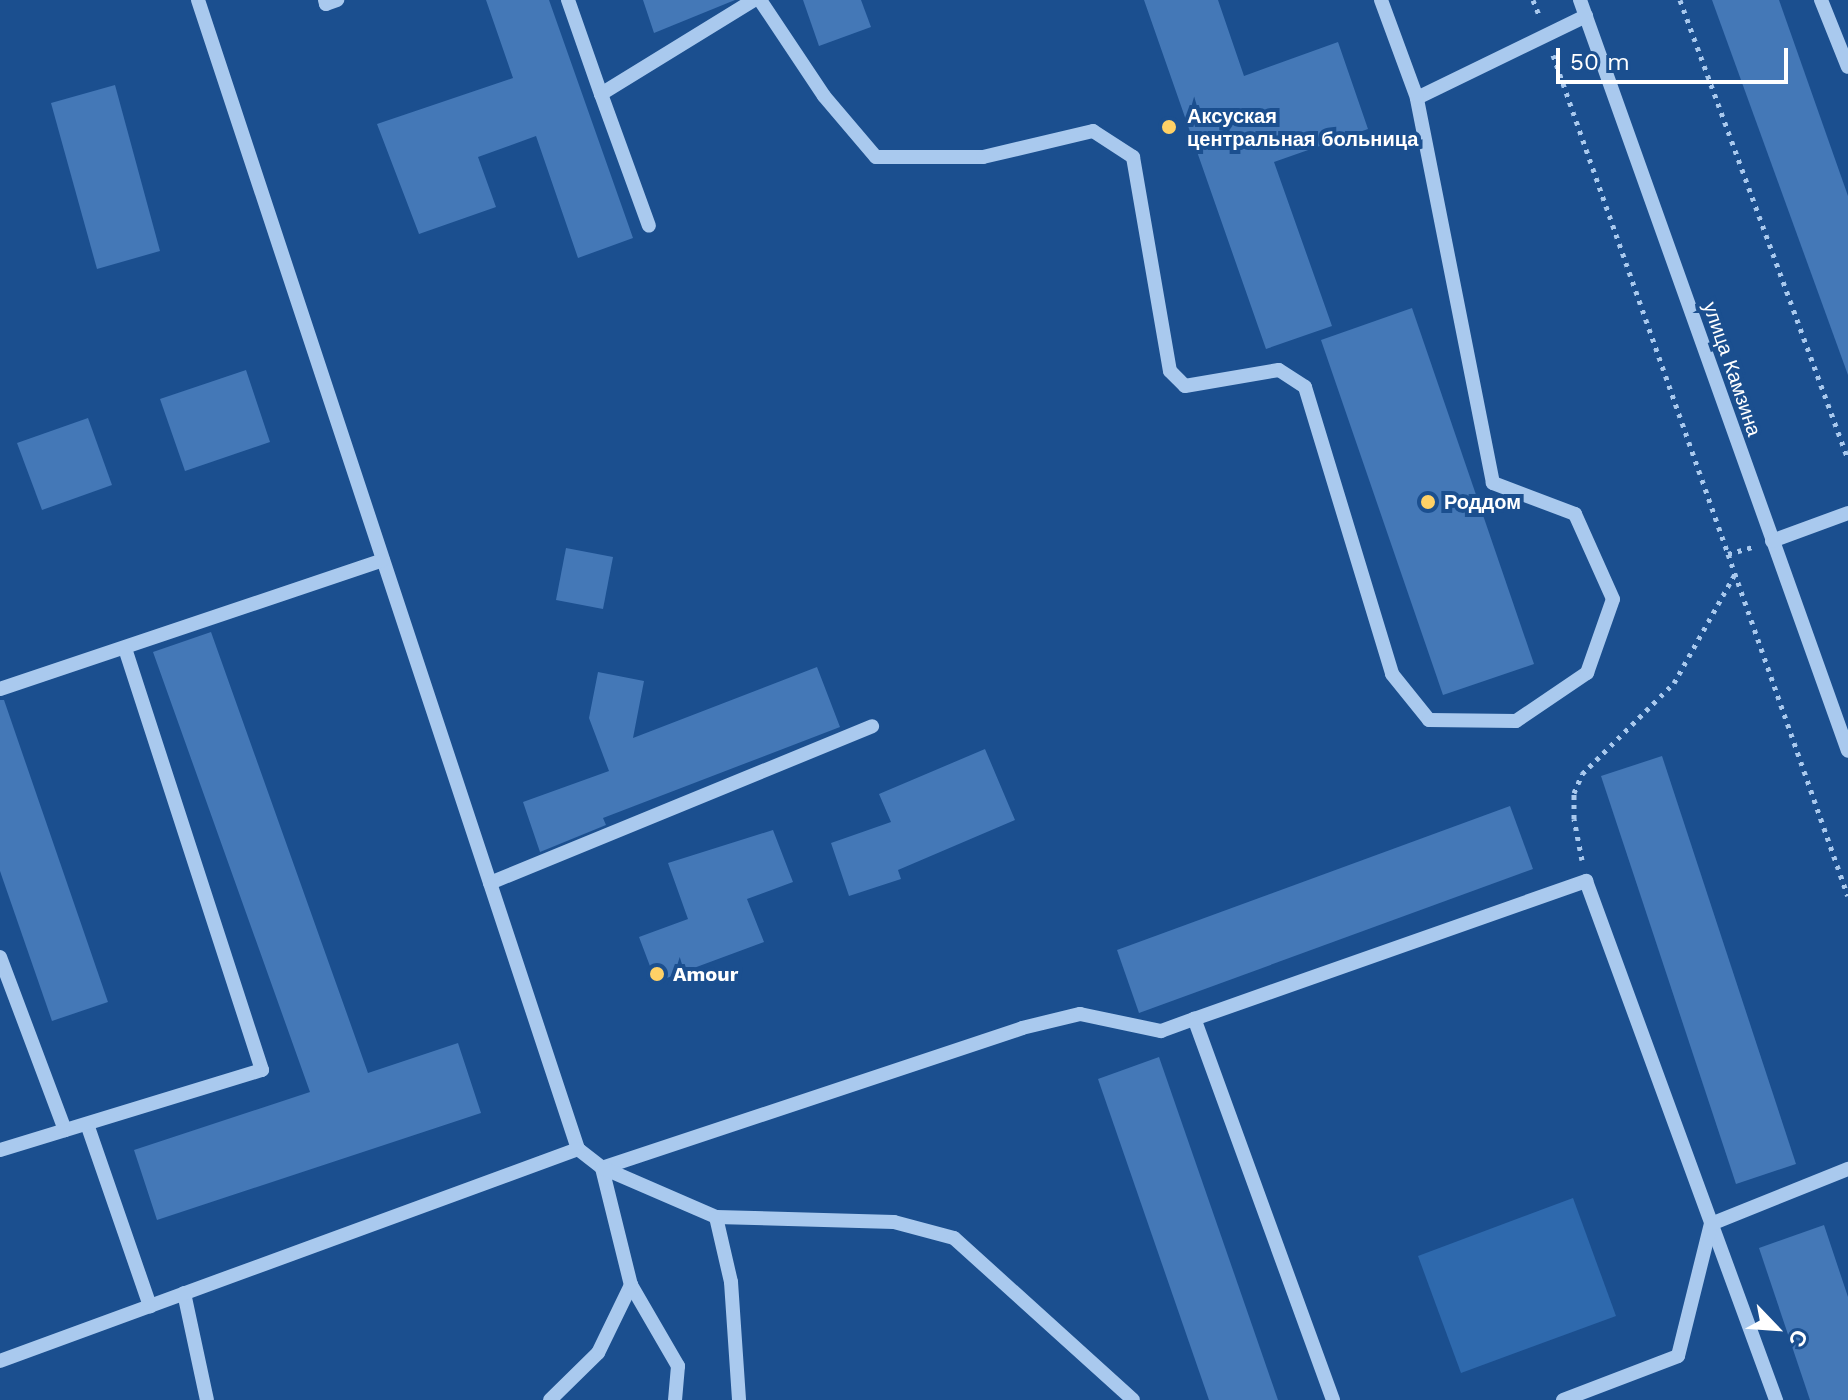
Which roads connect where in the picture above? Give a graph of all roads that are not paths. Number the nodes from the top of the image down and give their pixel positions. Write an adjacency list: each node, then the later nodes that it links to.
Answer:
1 (198, 0): 17 (street)
2 (325, 0): 3 (street)
3 (337, 0)
4 (568, 0): 12 (street)
5 (754, 0): 12 (street)
6 (760, 0): 13 (street)
7 (1381, 0): 13 (street)
8 (1580, 0): 10 (street, улица Камзина)
9 (1821, 0): 11 (street)
10 (1586, 16): 13 (street); 16 (street, улица Камзина)
11 (1848, 67)
12 (601, 94): 14 (street)
13 (1417, 98)
14 (649, 226)
15 (1848, 513): 16 (street)
16 (1772, 541): 21 (street, улица Камзина)
17 (383, 560): 18 (street); 22 (street)
18 (125, 648): 19 (street); 25 (street)
19 (0, 689)
20 (872, 726): 22 (street)
21 (1848, 751)
22 (490, 883): 27 (street)
23 (0, 957): 26 (street)
24 (1194, 1019): 29 (street); 32 (street); 42 (street)
25 (87, 1124): 26 (street); 35 (street)
26 (65, 1130): 28 (street)
27 (578, 1149): 29 (street); 34 (street)
28 (0, 1150)
29 (602, 1168): 31 (street); 33 (street)
30 (1848, 1169): 32 (street)
31 (716, 1217): 40 (street); 41 (street)
32 (1711, 1224): 43 (street); 44 (street)
33 (631, 1285): 38 (street); 39 (street)
34 (184, 1293): 35 (street); 37 (street)
35 (150, 1306): 36 (street)
36 (0, 1361)
37 (207, 1400)
38 (550, 1400)
39 (675, 1400)
40 (739, 1400)
41 (1133, 1400)
42 (1333, 1400)
43 (1563, 1400)
44 (1776, 1400)

